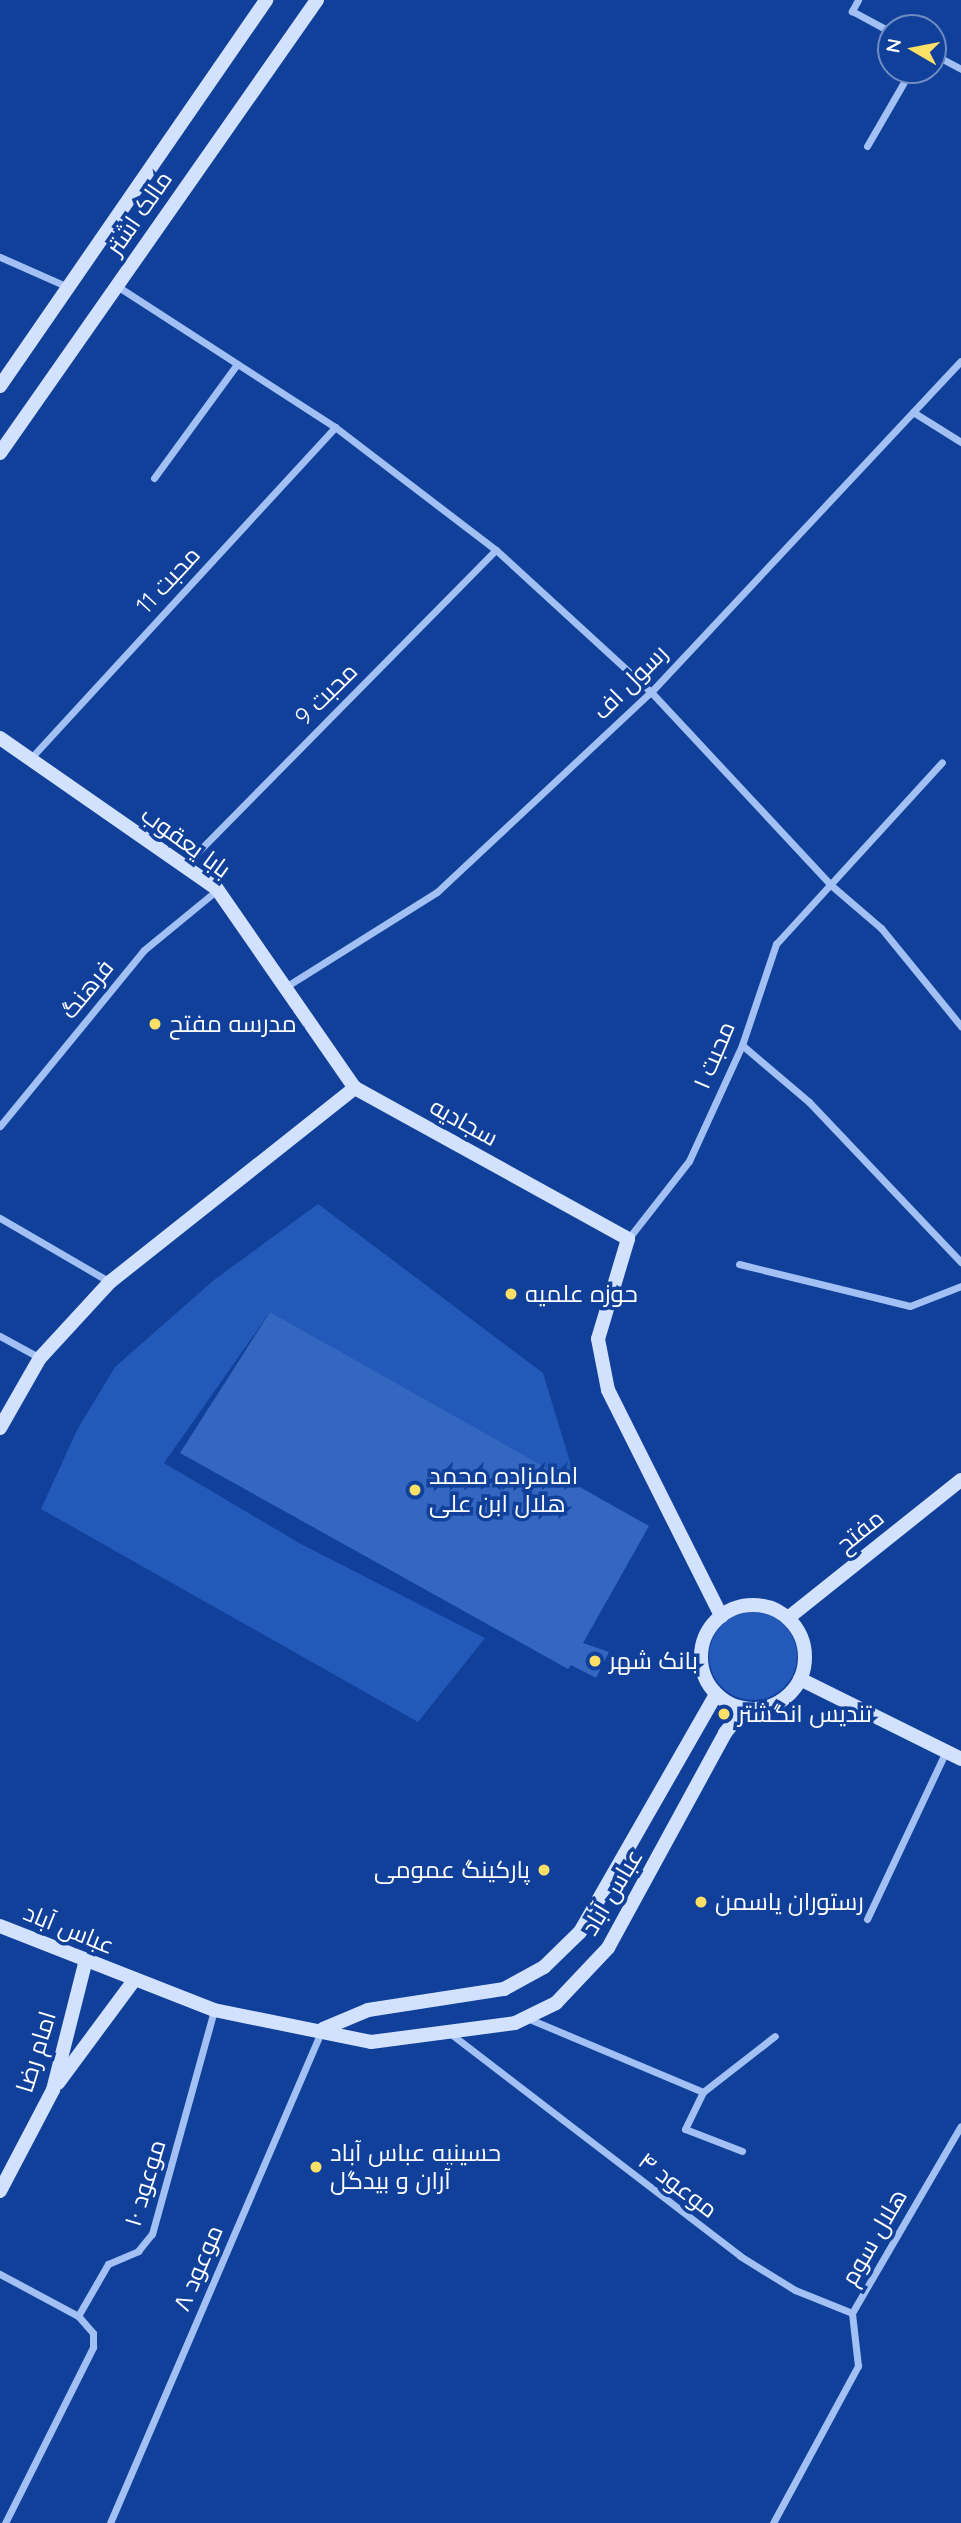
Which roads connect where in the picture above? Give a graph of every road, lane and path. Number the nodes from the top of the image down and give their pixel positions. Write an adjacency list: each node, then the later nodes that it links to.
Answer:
1 (265, 0): 9 (main road, مالک اشتر)
2 (317, 0): 8 (main road, مالک اشتر)
3 (858, 0): 4 (street)
4 (877, 24)
5 (903, 84): 6 (street)
6 (867, 146)
7 (0, 257): 9 (street)
8 (116, 285): 11 (street); 16 (main road, مالک اشتر)
9 (68, 287): 12 (main road, مالک اشتر)
10 (961, 361): 13 (street, رسول اف)
11 (237, 364): 14 (street); 17 (street)
12 (0, 386)
13 (913, 412): 15 (street); 19 (street, رسول اف)
14 (335, 428): 18 (street); 21 (street, محبت 11)
15 (961, 442)
16 (0, 453)
17 (154, 478)
18 (496, 550): 19 (street); 23 (street, محبت 9)
19 (651, 692): 24 (street); 26 (street, رسول اف)
20 (0, 737): 21 (main road, بابا یعقوب)
21 (30, 759): 23 (main road, بابا یعقوب)
22 (942, 762): 24 (street, محبت ۱)
23 (184, 866): 25 (main road, بابا یعقوب)
24 (832, 886): 27 (street); 28 (street, محبت ۱)
25 (217, 889): 26 (main road, بابا یعقوب); 30 (street, فرهنگ)
26 (288, 986): 29 (main road, بابا یعقوب)
27 (961, 1026)
28 (741, 1045): 32 (street, محبت ۱); 33 (street)
29 (355, 1088): 32 (main road, سجادیه); 35 (main road)
30 (0, 1126)
31 (0, 1218): 35 (street)
32 (628, 1239): 41 (main road)
33 (961, 1262)
34 (739, 1264): 36 (street)
35 (110, 1282): 38 (main road)
36 (961, 1286)
37 (0, 1336): 38 (street)
38 (40, 1358): 39 (main road)
39 (0, 1428)
40 (961, 1480): 42 (main road, مفتح)
41 (721, 1616): 42 (main road); 44 (main road)
42 (788, 1618): 43 (main road)
43 (800, 1679): 45 (main road); 46 (main road)
44 (716, 1695): 45 (main road); 54 (main road, عباس آباد)
45 (762, 1709): 53 (main road, عباس آباد)
46 (946, 1751): 47 (main road); 48 (street)
47 (961, 1759)
48 (867, 1919)
49 (0, 1926): 50 (main road, عباس آباد)
50 (86, 1960): 51 (main road, عباس آباد); 57 (main road, امام رضا)
51 (135, 1979): 52 (main road, عباس آباد); 57 (main road)
52 (214, 2010): 54 (main road, عباس آباد); 64 (street, موعود ۱۰)
53 (526, 2018): 55 (main road, عباس آباد); 58 (street)
54 (323, 2029): 55 (main road, عباس آباد); 66 (street, موعود ۸)
55 (451, 2034): 63 (street, موعود ۴)
56 (775, 2036): 58 (street)
57 (53, 2090): 61 (main road, امام رضا)
58 (703, 2092): 60 (street)
59 (961, 2126): 63 (street, هلال سوم)
60 (742, 2151)
61 (0, 2191)
62 (0, 2274): 64 (street)
63 (852, 2313): 67 (street, هلال سوم)
64 (78, 2316): 65 (street)
65 (5, 2523)
66 (110, 2523)
67 (773, 2523)

